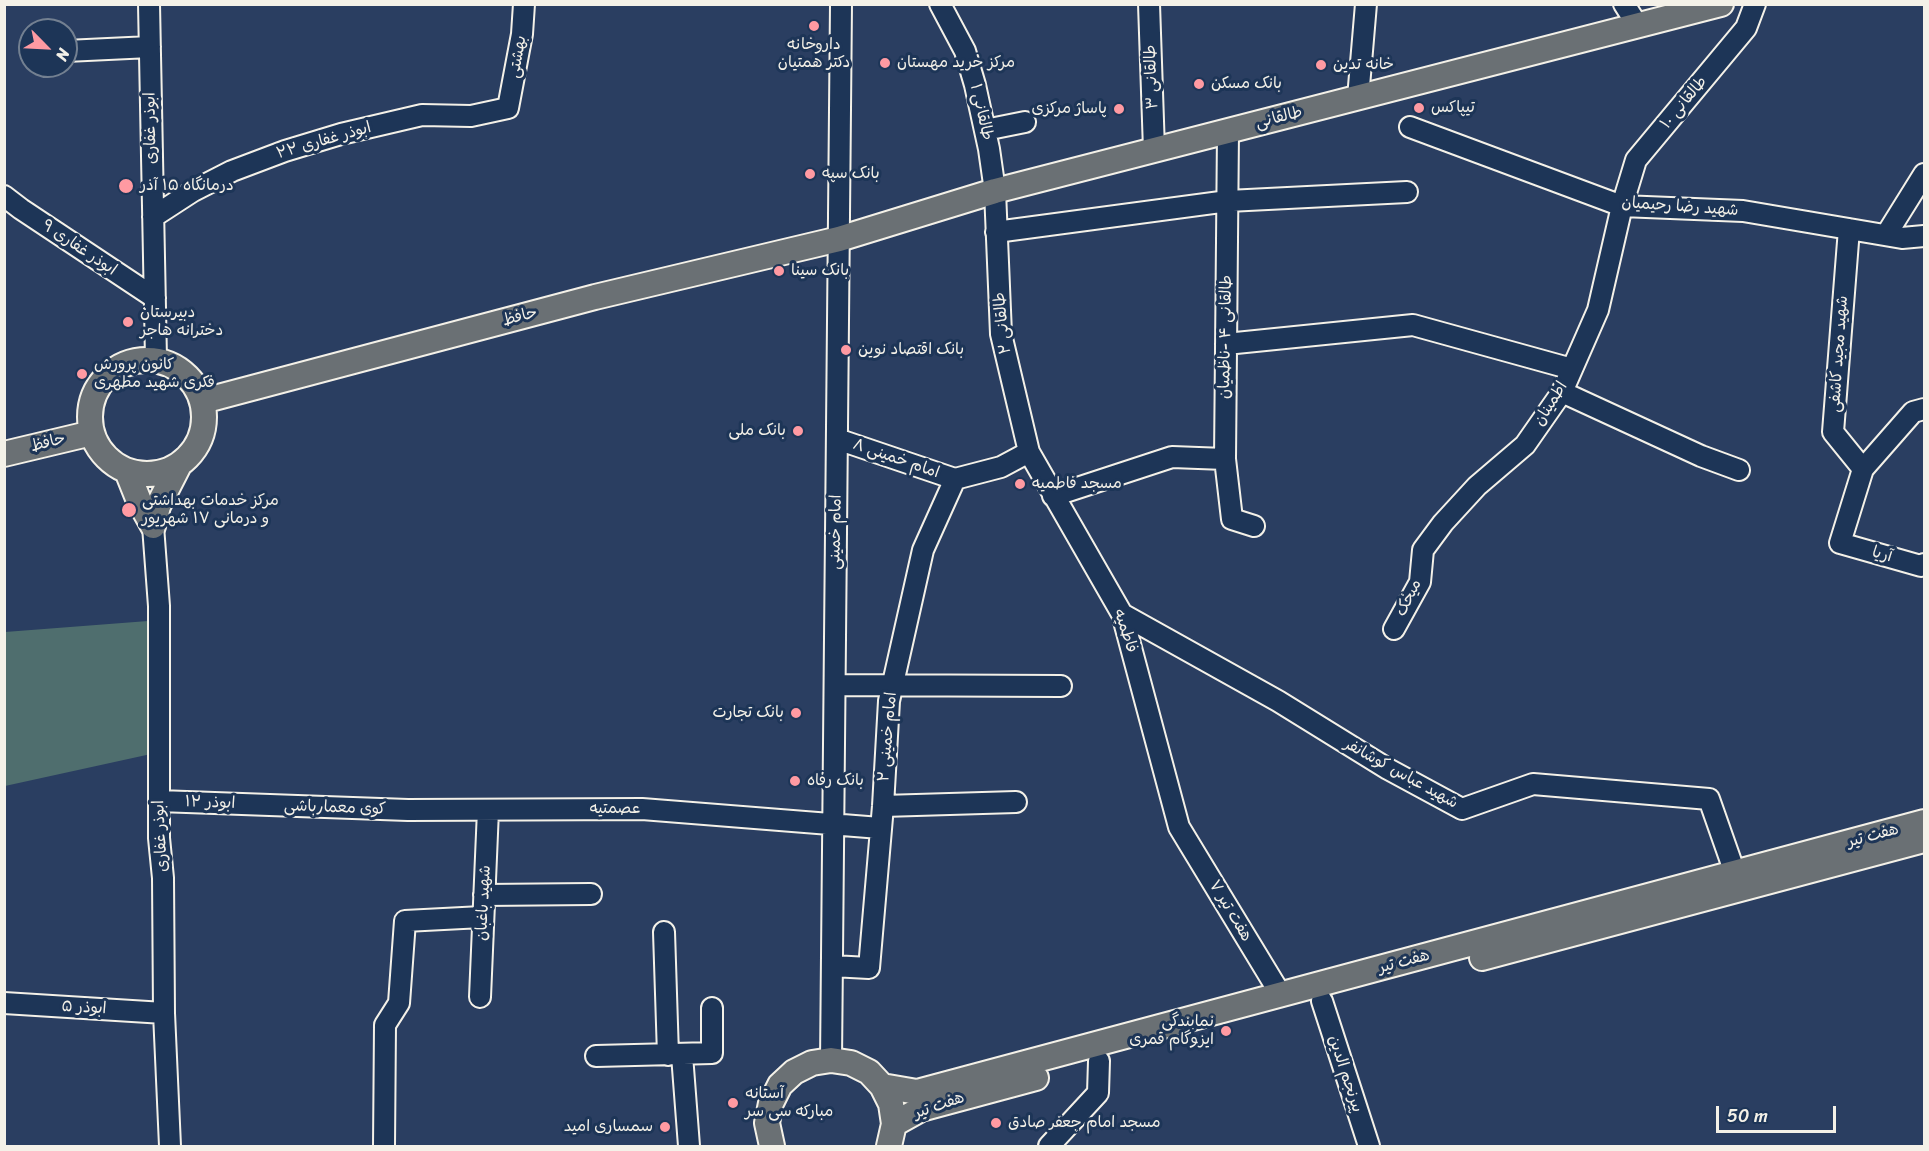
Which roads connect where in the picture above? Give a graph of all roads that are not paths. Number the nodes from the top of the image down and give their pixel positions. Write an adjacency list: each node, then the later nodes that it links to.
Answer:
1 (149, 4): 12 (street, ابوذر غفاری)
2 (524, 4): 15 (street, بهشتی)
3 (841, 4): 32 (street, امام خمینی)
4 (940, 4): 18 (street, طالقانی ۱)
5 (1149, 4): 20 (street, طالقانی ۳)
6 (1366, 4): 14 (street)
7 (1624, 4): 11 (street)
8 (1721, 4): 10 (main road, طالقانی)
9 (1755, 4): 26 (street, طالقانی ۱۰)
10 (1672, 11): 11 (main road, طالقانی)
11 (1638, 26): 14 (main road, طالقانی)
12 (150, 47): 13 (street); 27 (street, ابوذر غفاری)
13 (78, 50)
14 (1358, 98): 19 (main road, طالقانی)
15 (508, 108): 27 (street, ابوذر غفاری ۲۲)
16 (1025, 122): 18 (street)
17 (1410, 127): 26 (street, شهید رضا رحیمیان)
18 (985, 130): 22 (street, طالقانی ۱)
19 (1228, 131): 20 (main road, طالقانی); 25 (street, طالقانی ۴ -ناظمیان)
20 (1154, 150): 22 (main road, طالقانی)
21 (1924, 174): 30 (street)
22 (995, 191): 29 (street, طالقانی ۲); 32 (main road, طالقانی)
23 (1407, 192): 25 (street)
24 (4, 195): 33 (street, ابوذر غفاری ۹)
25 (1228, 201): 29 (street); 34 (street, طالقانی ۴ -ناظمیان)
26 (1622, 206): 28 (street, شهید رضا رحیمیان); 36 (street, اطمینان)
27 (153, 218): 33 (street, ابوذر غفاری)
28 (1849, 229): 30 (street, شهید رضا رحیمیان); 46 (street, شهید مجید کاشفی)
29 (996, 232): 42 (street, طالقانی ۲)
30 (1886, 235): 31 (street, شهید رضا رحیمیان)
31 (1924, 236)
32 (839, 239): 38 (main road, حافظ); 41 (street, امام خمینی)
33 (155, 298): 35 (street, ابوذر غفاری)
34 (1226, 344): 36 (street); 44 (street, طالقانی ۴ -ناظمیان)
35 (156, 359): 38 (main road); 40 (main road)
36 (1572, 369): 37 (street, اطمینان)
37 (1562, 392): 47 (street); 54 (street, اطمینان)
38 (203, 401): 45 (main road)
39 (1924, 408): 46 (street)
40 (92, 433): 43 (main road, حافظ); 48 (main road)
41 (837, 439): 49 (street, امام خمینی ۸); 57 (street, امام خمینی)
42 (1029, 452): 49 (street); 50 (street, فاطمیه)
43 (4, 454)
44 (1225, 459): 50 (street); 52 (street, طالقانی ۴ -ناظمیان)
45 (179, 465): 48 (main road); 51 (main road)
46 (1863, 469): 53 (street, آریا)
47 (1739, 470)
48 (127, 471): 51 (main road)
49 (955, 479): 58 (street, امام خمینی ۲)
50 (1053, 496): 55 (street, فاطمیه)
51 (153, 526): 60 (street, ابوذر غفاری)
52 (1254, 526)
53 (1924, 564)
54 (1422, 567): 56 (street, میخک)
55 (1122, 614): 67 (street, فاطمیه); 70 (street, شهید عباس کوشانفر)
56 (1394, 629)
57 (835, 685): 58 (street); 66 (street, امام خمینی)
58 (892, 685): 59 (street); 63 (street, امام خمینی ۲)
59 (1061, 686)
60 (159, 801): 62 (street, ابوذر ۱۲); 81 (street, ابوذر غفاری)
61 (1016, 802): 63 (street)
62 (261, 805): 64 (street, کوی معمارباشی)
63 (883, 806): 68 (street, امام خمینی ۲)
64 (488, 810): 66 (street, عصمتیه); 72 (street, شهید باغبان)
65 (1924, 822): 70 (main road, هفت تیر)
66 (834, 825): 68 (street, عصمتیه); 75 (street, امام خمینی)
67 (1179, 827): 77 (street, هفت تیر ۷)
68 (880, 828): 75 (street, امام خمینی ۲)
69 (1924, 840): 76 (main road, هفت تیر)
70 (1735, 873): 76 (main road, هفت تیر)
71 (591, 894): 72 (street)
72 (484, 896): 73 (street, شهید باغبان)
73 (482, 917): 78 (street, شهید باغبان); 90 (street)
74 (664, 932): 82 (street)
75 (832, 966): 84 (street, امام خمینی)
76 (1319, 993): 77 (main road, هفت تیر); 85 (main road, هفت تیر); 93 (street, پیرنجم الدین)
77 (1281, 995): 86 (main road, هفت تیر)
78 (480, 997)
79 (4, 1003): 81 (street, ابوذر ۵)
80 (712, 1008): 82 (street)
81 (164, 1012): 89 (street, ابوذر غفاری)
82 (675, 1055): 83 (street); 91 (street)
83 (596, 1056)
84 (831, 1060): 86 (main road); 88 (main road)
85 (1099, 1061): 87 (main road, هفت تیر); 92 (street)
86 (882, 1086): 87 (main road)
87 (892, 1135)
88 (768, 1145)
89 (170, 1146)
90 (384, 1146)
91 (689, 1146)
92 (1049, 1146)
93 (1368, 1146)

